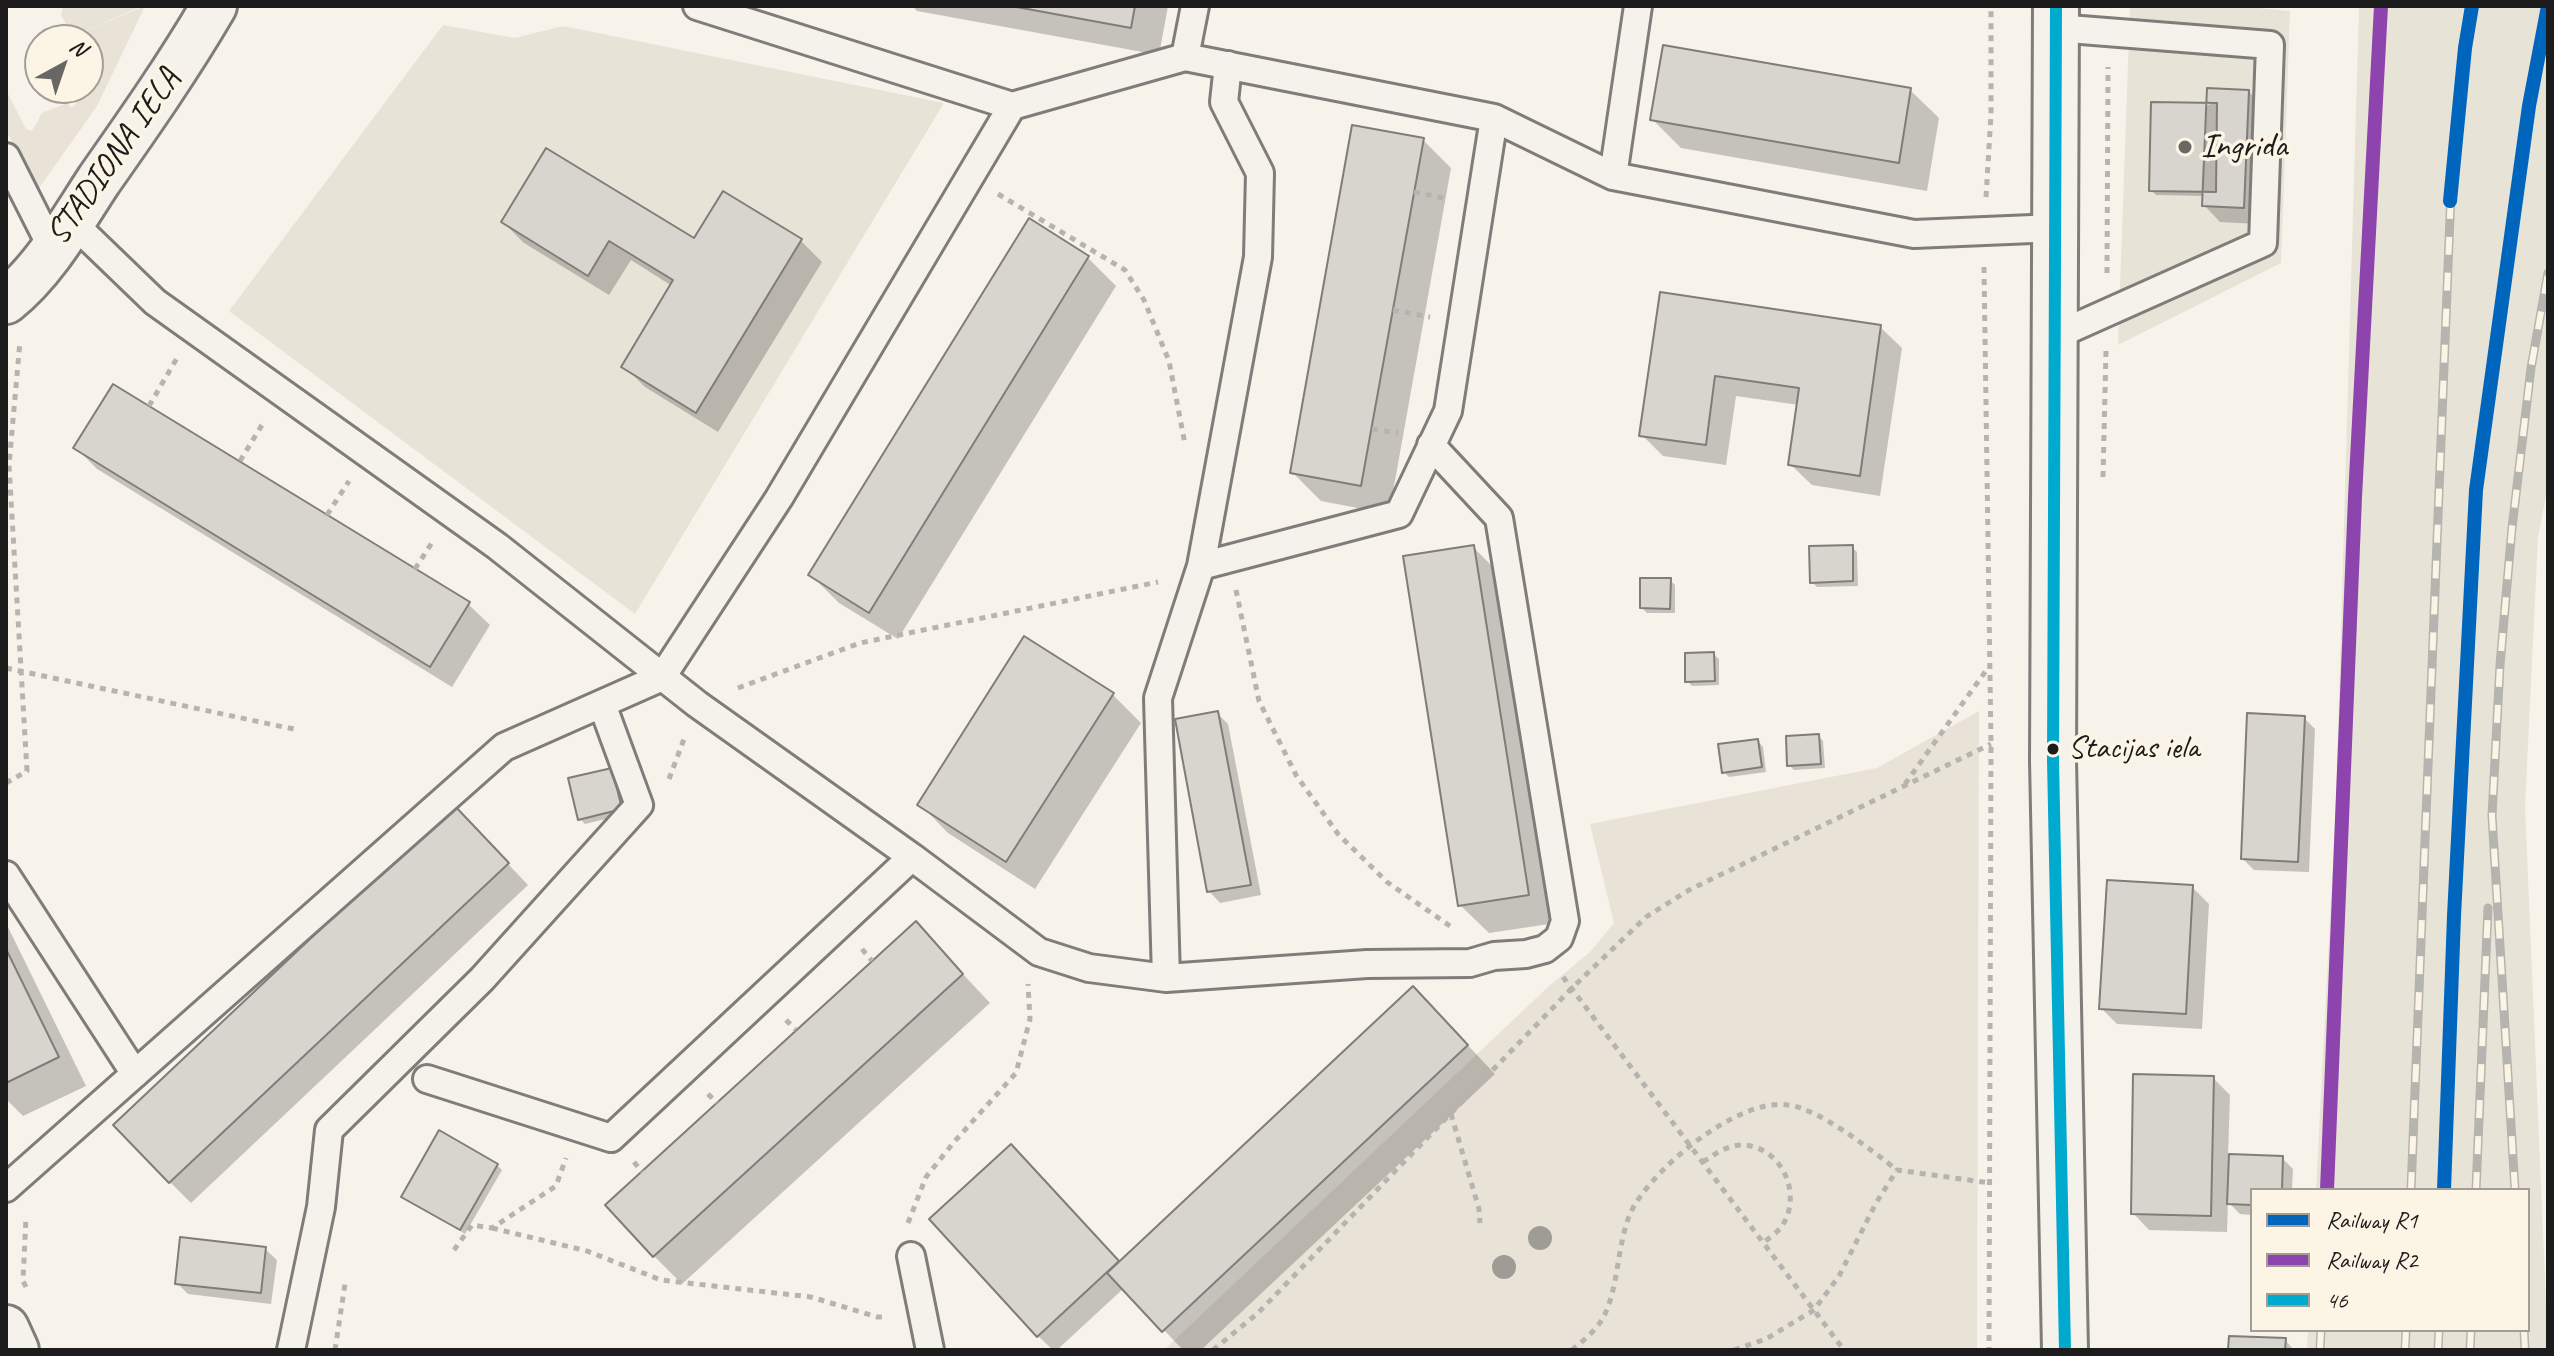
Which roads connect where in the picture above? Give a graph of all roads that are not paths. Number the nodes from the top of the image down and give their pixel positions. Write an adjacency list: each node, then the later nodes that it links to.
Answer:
1 (214, 6): 13 (street, STADIONA IELA)
2 (698, 6): 8 (lane)
3 (1195, 6): 6 (lane)
4 (1638, 6): 11 (lane)
5 (2056, 17): 12 (street); 15 (lane)
6 (1185, 57): 7 (lane); 8 (lane)
7 (1228, 65): 9 (lane); 17 (lane)
8 (1012, 106): 18 (lane)
9 (1494, 118): 11 (lane); 16 (lane)
10 (6, 157): 13 (lane)
11 (1613, 176): 12 (lane)
12 (2056, 228): 15 (street)
13 (62, 235): 14 (street, STADIONA IELA); 18 (lane)
14 (15, 294)
15 (2057, 335): 31 (street)
16 (1431, 445): 17 (lane); 22 (lane)
17 (1212, 564): 22 (lane)
18 (662, 677): 19 (lane); 20 (lane)
19 (602, 704): 23 (lane); 29 (lane)
20 (912, 857): 22 (lane); 24 (lane)
21 (6, 875): 23 (lane)
22 (1166, 978)
23 (135, 1074): 25 (lane)
24 (427, 1079)
25 (6, 1188)
26 (911, 1256): 30 (lane)
27 (18, 1312): 28 (street)
28 (16, 1350)
29 (291, 1350)
30 (930, 1350)
31 (2065, 1350)

